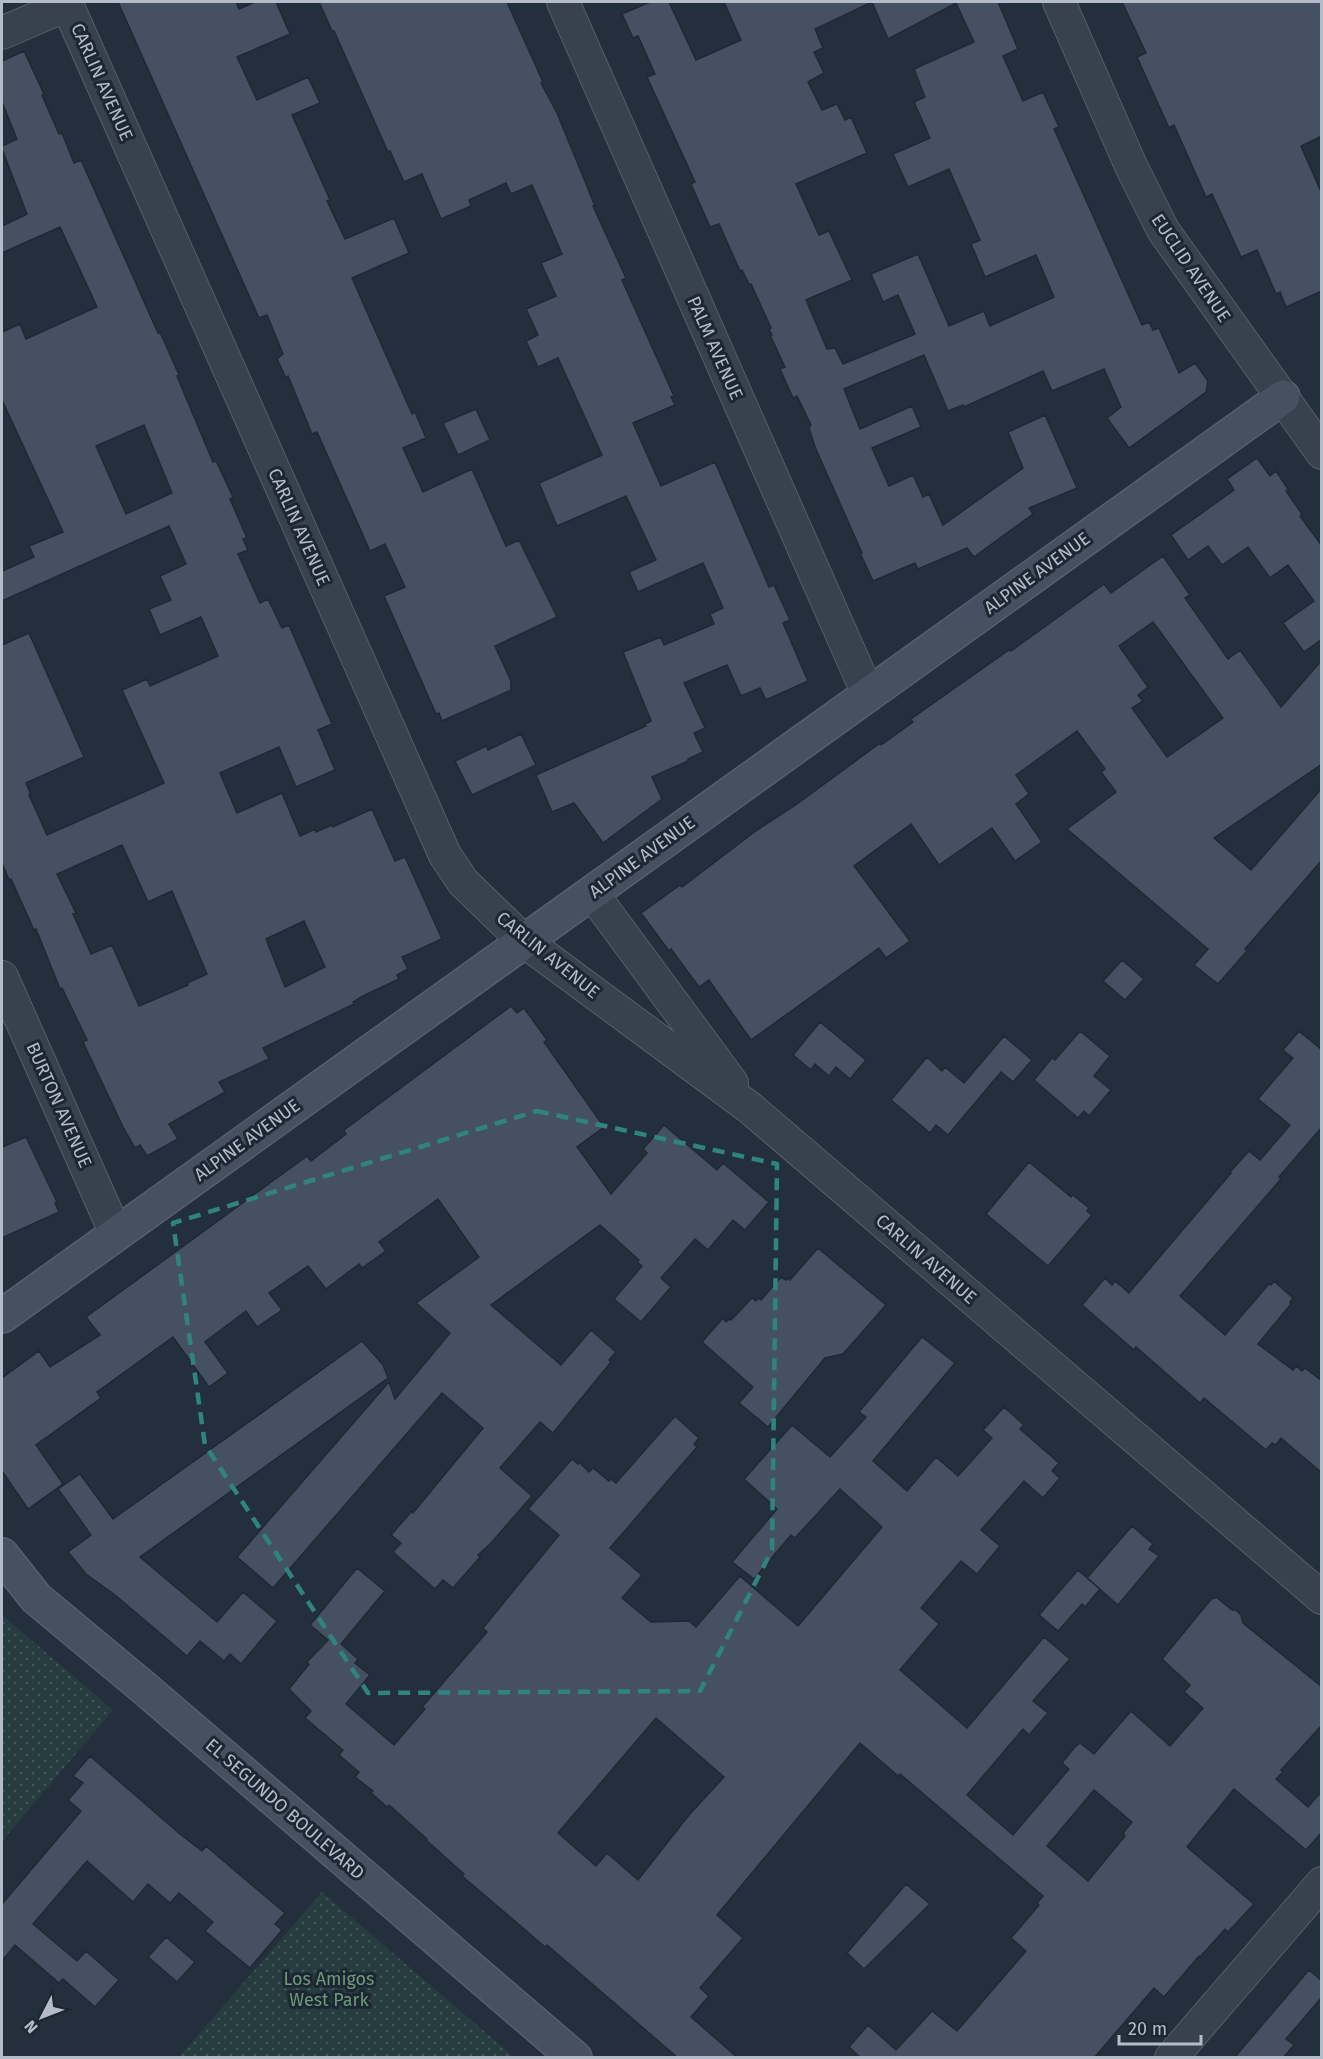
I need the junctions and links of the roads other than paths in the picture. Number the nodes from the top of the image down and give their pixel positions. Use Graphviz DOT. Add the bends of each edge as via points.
graph roads {
  1 [pos="563,2"];
  2 [pos="1059,2"];
  3 [pos="66,3"];
  4 [pos="2,33"];
  5 [pos="1282,398"];
  6 [pos="1322,453"];
  7 [pos="868,694"];
  8 [pos="592,893"];
  9 [pos="524,941"];
  10 [pos="2,977"];
  11 [pos="750,1108"];
  12 [pos="116,1234"];
  13 [pos="2,1316"];
  14 [pos="2,1555"];
  15 [pos="1322,1598"];
  16 [pos="1322,1882"];
  17 [pos="575,2058"];
  18 [pos="1171,2058"];
  1 -- 7 [label="street, PALM AVENUE"];
  2 -- 5 [label="street, EUCLID AVENUE" via="1163,230"];
  3 -- 4 [label="street"];
  3 -- 9 [label="street, CARLIN AVENUE" via="445,855 463,882"];
  5 -- 6 [label="street, EUCLID AVENUE"];
  5 -- 7 [label="street, ALPINE AVENUE"];
  7 -- 8 [label="street, ALPINE AVENUE"];
  8 -- 9 [label="street, ALPINE AVENUE"];
  8 -- 11 [label="street"];
  9 -- 11 [label="street, CARLIN AVENUE"];
  9 -- 12 [label="street, ALPINE AVENUE"];
  10 -- 12 [label="street, BURTON AVENUE"];
  11 -- 15 [label="street, CARLIN AVENUE"];
  12 -- 13 [label="street, ALPINE AVENUE"];
  14 -- 17 [label="street, EL SEGUNDO BOULEVARD" via="36,1598"];
  16 -- 18 [label="street"];
}
